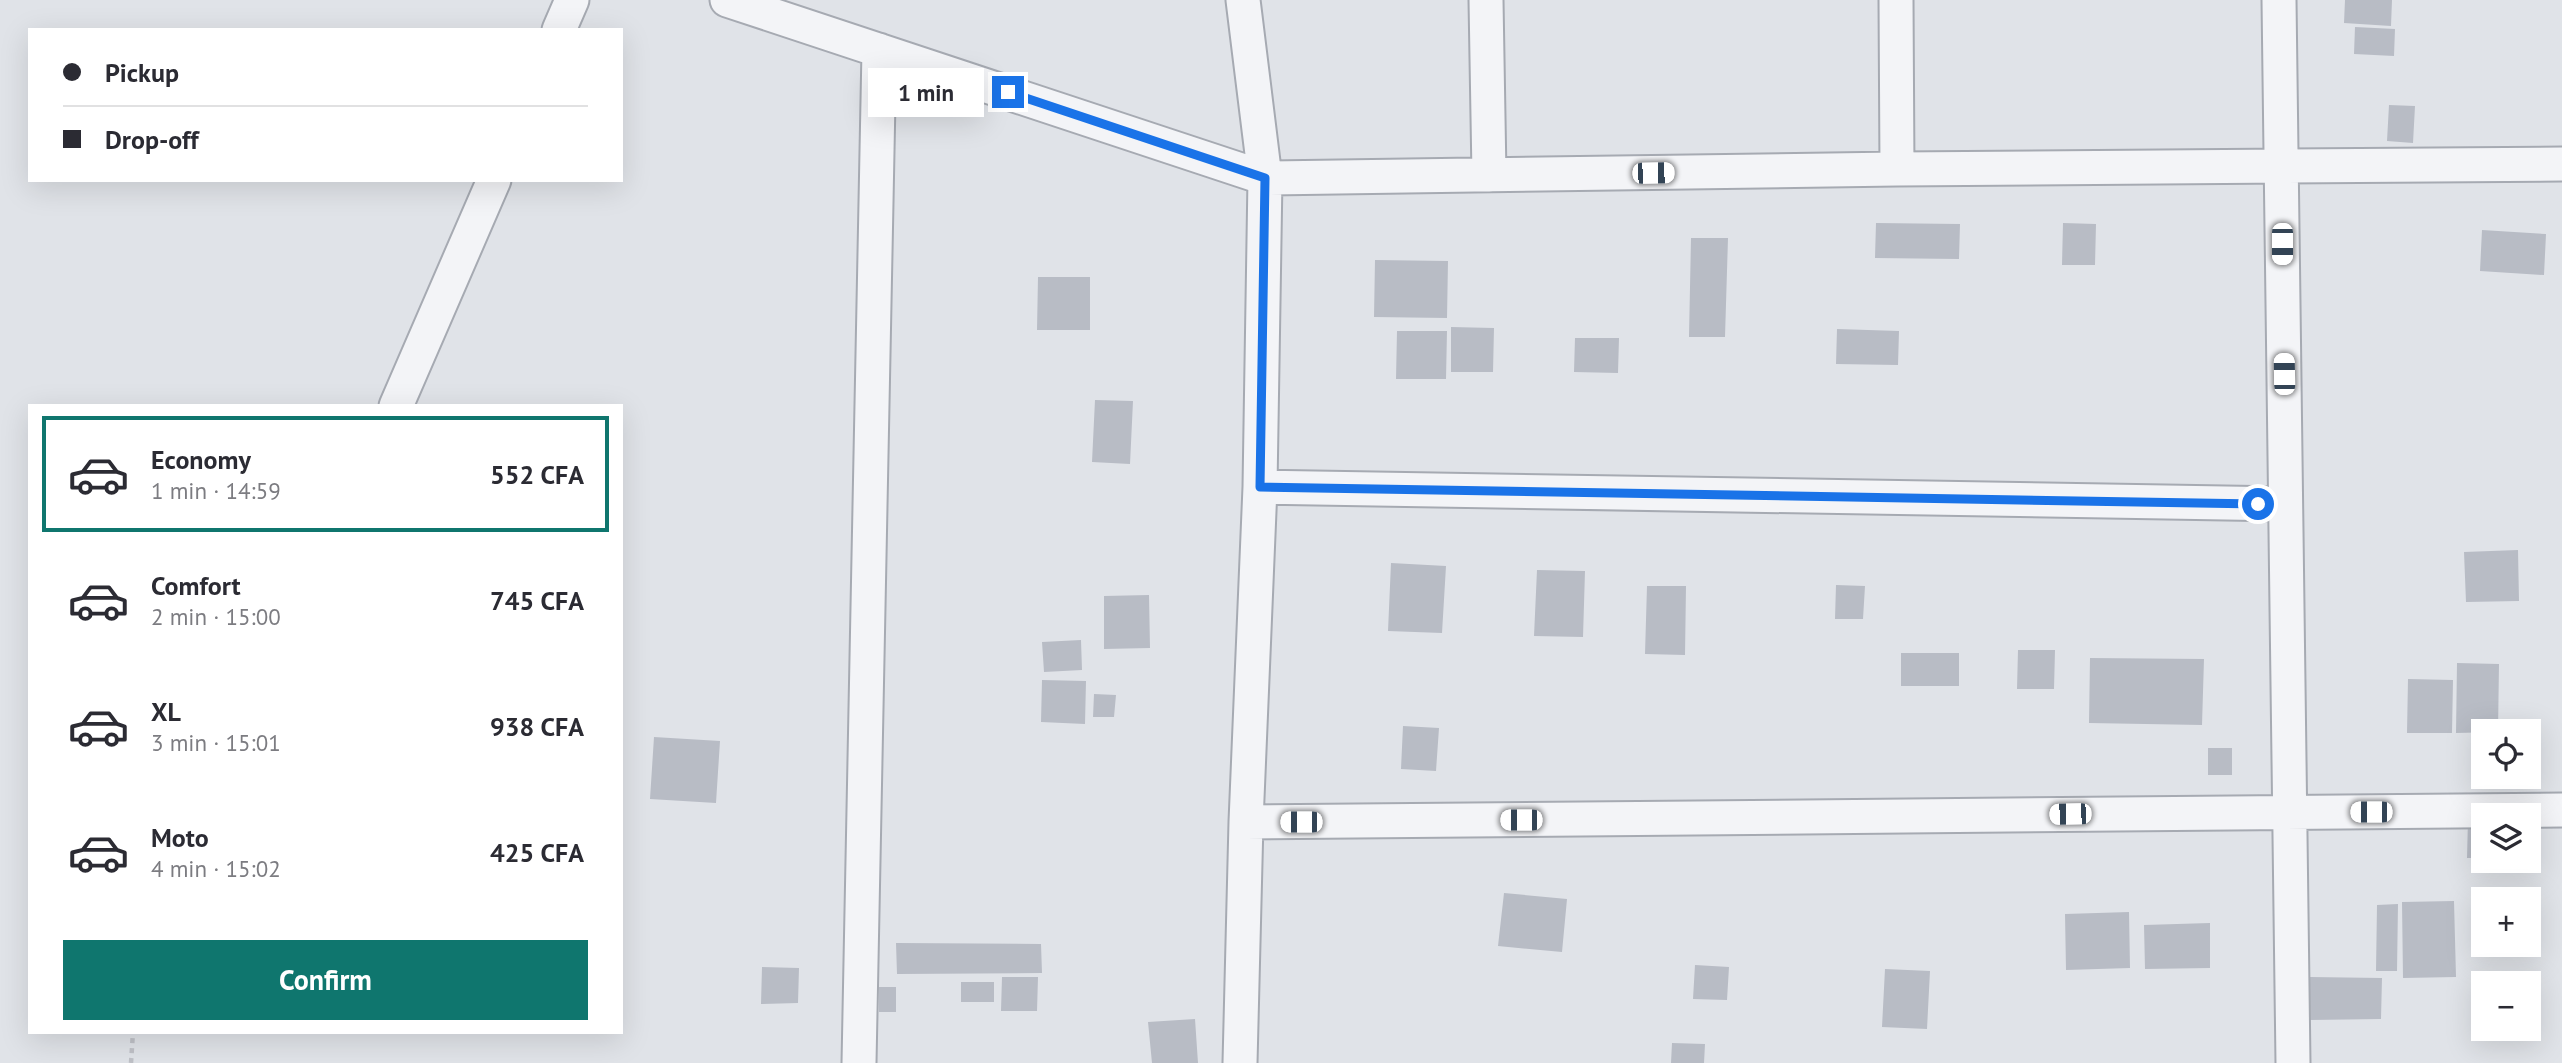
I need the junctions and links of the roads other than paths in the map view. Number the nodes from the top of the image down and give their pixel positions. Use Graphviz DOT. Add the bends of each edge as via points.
graph roads {
  1 [pos="572,0"];
  2 [pos="727,0"];
  3 [pos="1243,0"];
  4 [pos="1486,0"];
  5 [pos="1896,0"];
  6 [pos="2279,0"];
  7 [pos="560,28"];
  8 [pos="879,50"];
  9 [pos="2562,164"];
  10 [pos="2281,166"];
  11 [pos="1897,169"];
  12 [pos="1489,175"];
  13 [pos="1265,178"];
  14 [pos="493,182"];
  15 [pos="397,404"];
  16 [pos="1260,487"];
  17 [pos="2285,505"];
  18 [pos="2562,810"];
  19 [pos="2289,813"];
  20 [pos="1247,822"];
  21 [pos="859,1063"];
  22 [pos="1240,1063"];
  23 [pos="2293,1063"];
  1 -- 7 [label="street"];
  2 -- 8 [label="street"];
  3 -- 13 [label="street"];
  4 -- 12 [label="street"];
  5 -- 11 [label="street"];
  6 -- 10 [label="street"];
  8 -- 13 [label="street"];
  8 -- 21 [label="street"];
  9 -- 10 [label="street"];
  10 -- 11 [label="street"];
  10 -- 17 [label="street"];
  11 -- 12 [label="street"];
  12 -- 13 [label="street"];
  13 -- 16 [label="street"];
  14 -- 15 [label="street"];
  16 -- 17 [label="street"];
  16 -- 20 [label="street"];
  17 -- 19 [label="street"];
  18 -- 19 [label="street"];
  19 -- 20 [label="street"];
  19 -- 23 [label="street"];
  20 -- 22 [label="street"];
}
